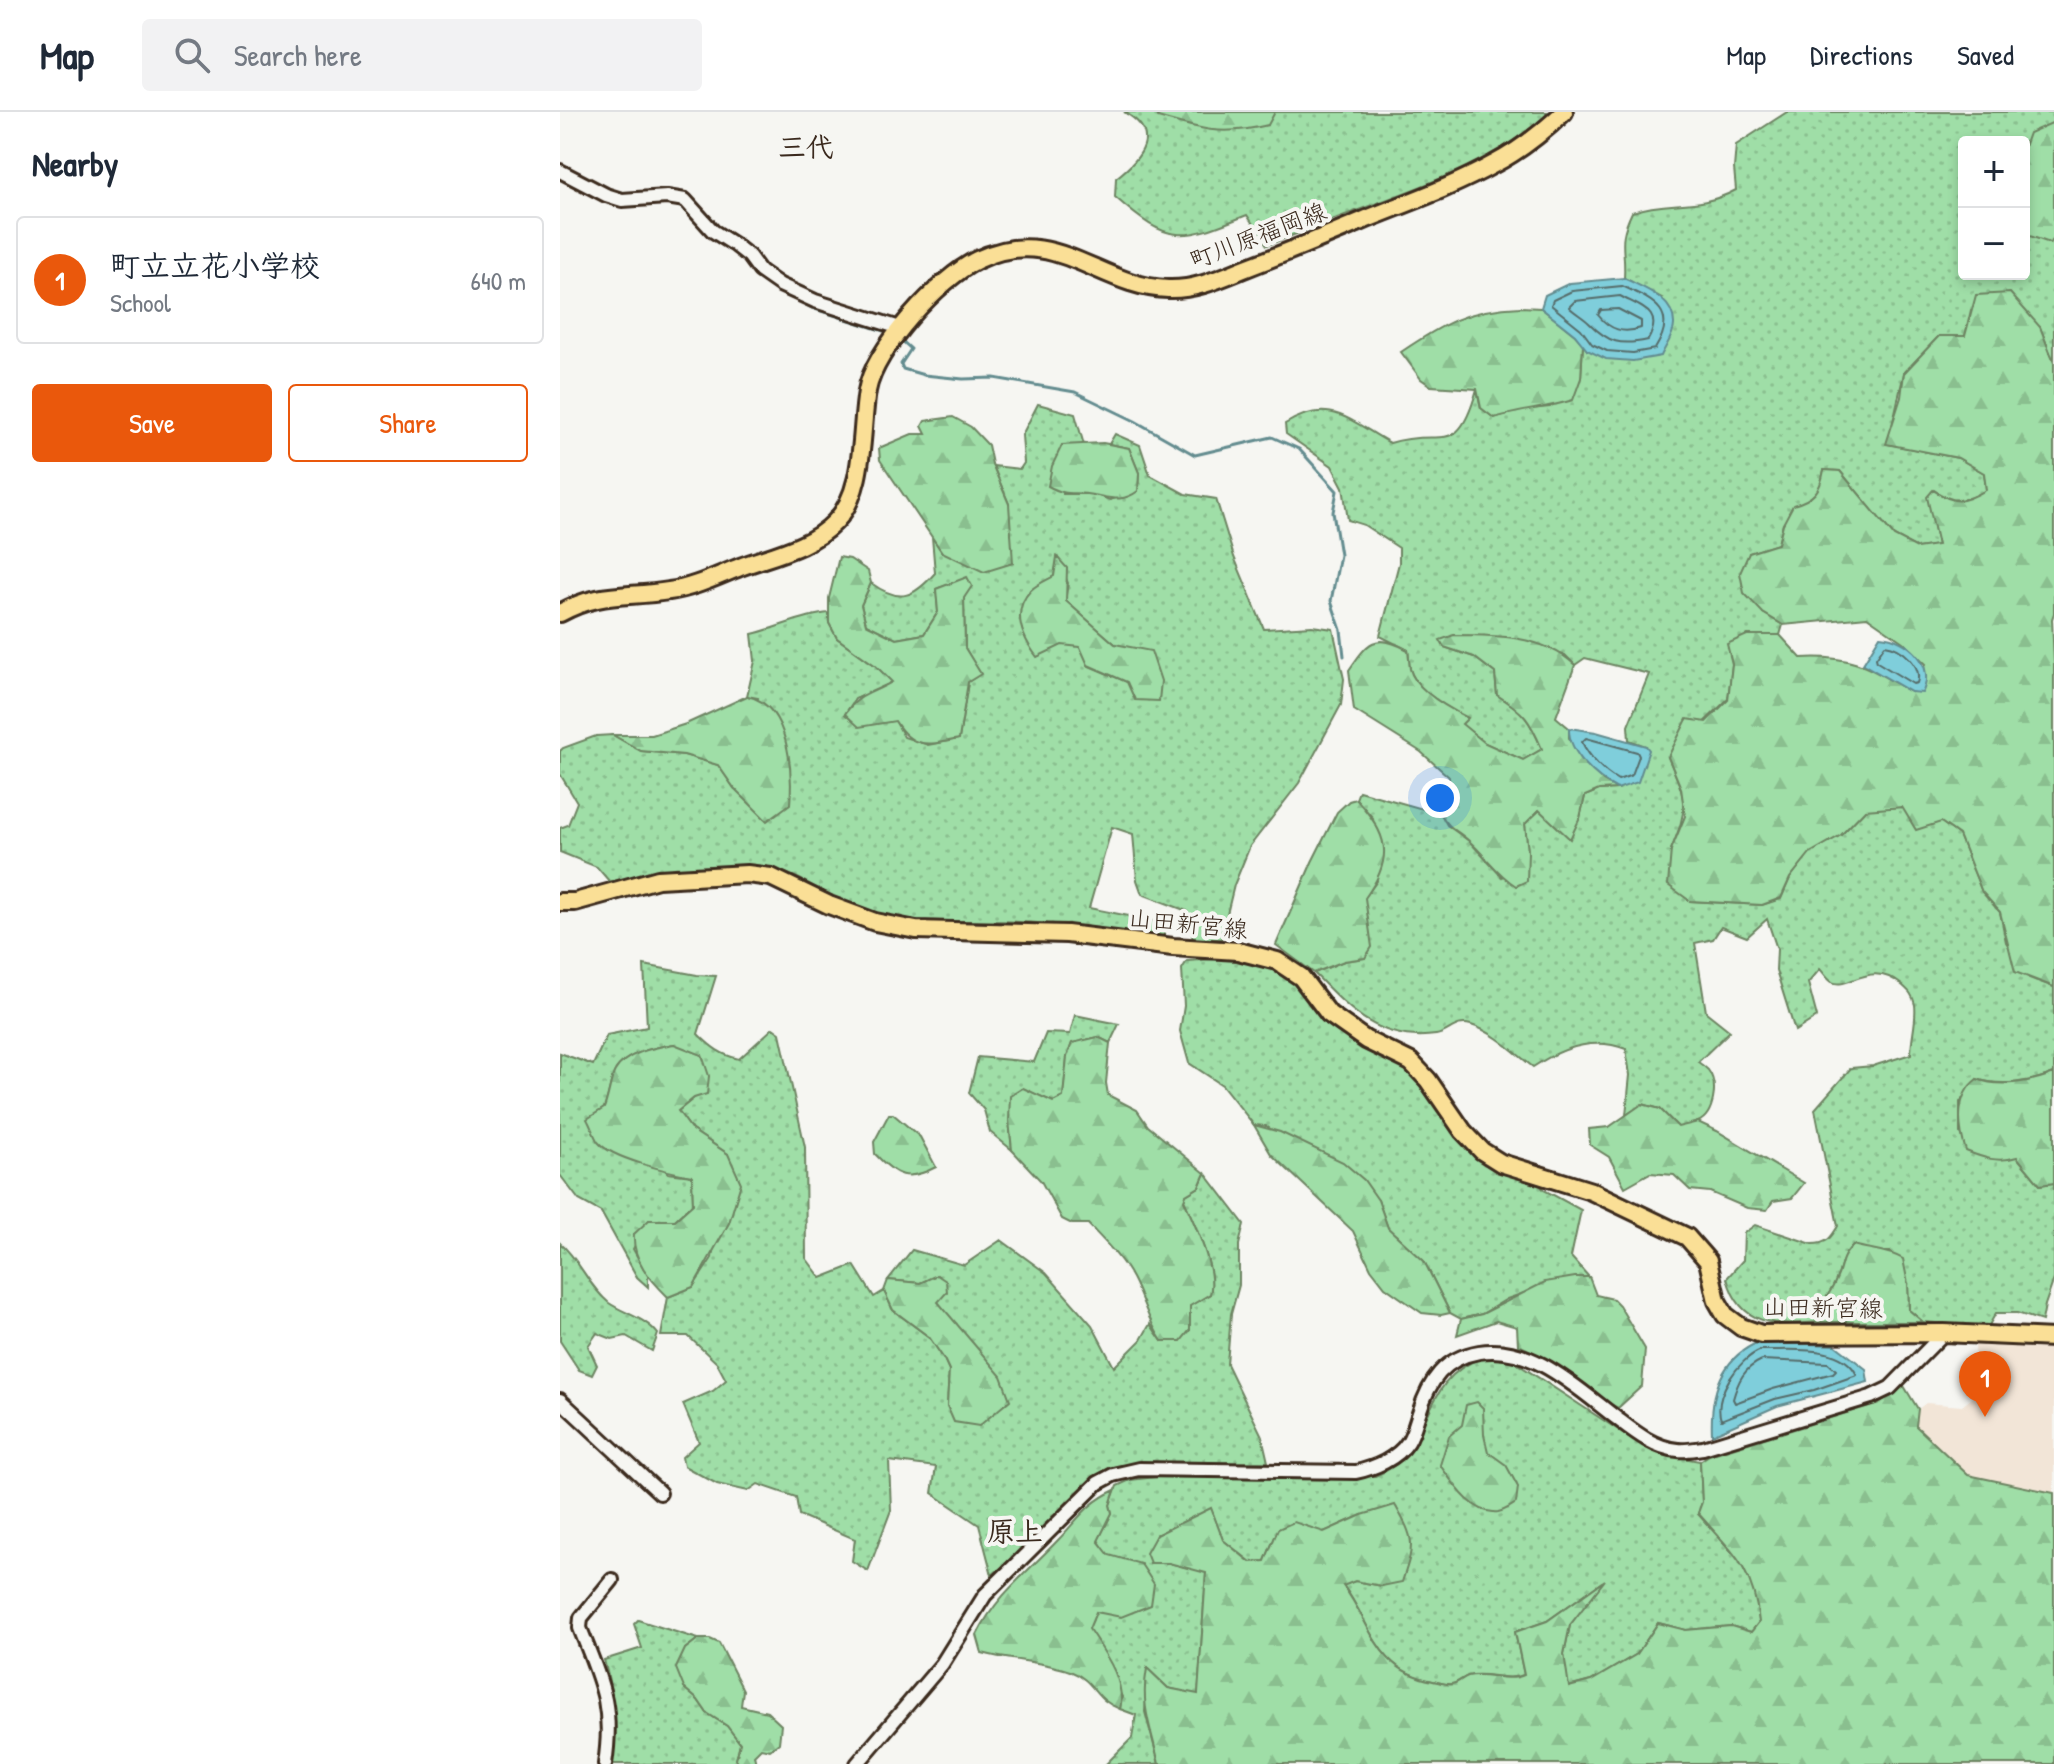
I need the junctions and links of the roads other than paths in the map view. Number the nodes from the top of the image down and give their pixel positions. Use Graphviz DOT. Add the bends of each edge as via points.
graph roads {
  1 [pos="1564,112"];
  2 [pos="560,171"];
  3 [pos="900,328"];
  4 [pos="560,613"];
  5 [pos="560,902"];
  6 [pos="1944,1333"];
  7 [pos="2054,1338"];
  8 [pos="560,1400"];
  9 [pos="660,1493"];
  10 [pos="612,1580"];
  11 [pos="605,1764"];
  12 [pos="857,1764"];
  1 -- 3 [label="main road, 町川原福岡線" via="1531,142 1492,165 1207,283 1168,290 1051,251 1002,250 958,271"];
  2 -- 3 [label="street" via="622,200 685,200 713,231 780,285"];
  3 -- 4 [label="main road, 町川原福岡線" via="876,363 868,388 848,503 821,535 690,586 588,599"];
  5 -- 6 [label="main road, 山田新宮線" via="658,879 747,874 771,877 875,922 916,930 1067,934 1265,957 1301,977 1329,1014 1411,1062 1482,1151 1501,1163 1591,1191 1687,1237 1708,1261 1725,1315 1741,1327 1761,1334"];
  6 -- 7 [label="main road, 山田新宮線"];
  6 -- 12 [label="street" via="1890,1388 1703,1448 1679,1450 1651,1443 1522,1354 1498,1350 1448,1363 1425,1393 1408,1443 1374,1468 1139,1469 1113,1475 1098,1483 985,1595 942,1664"];
  8 -- 9 [label="street"];
  10 -- 11 [label="street" via="581,1618 580,1628 605,1693"];
}
